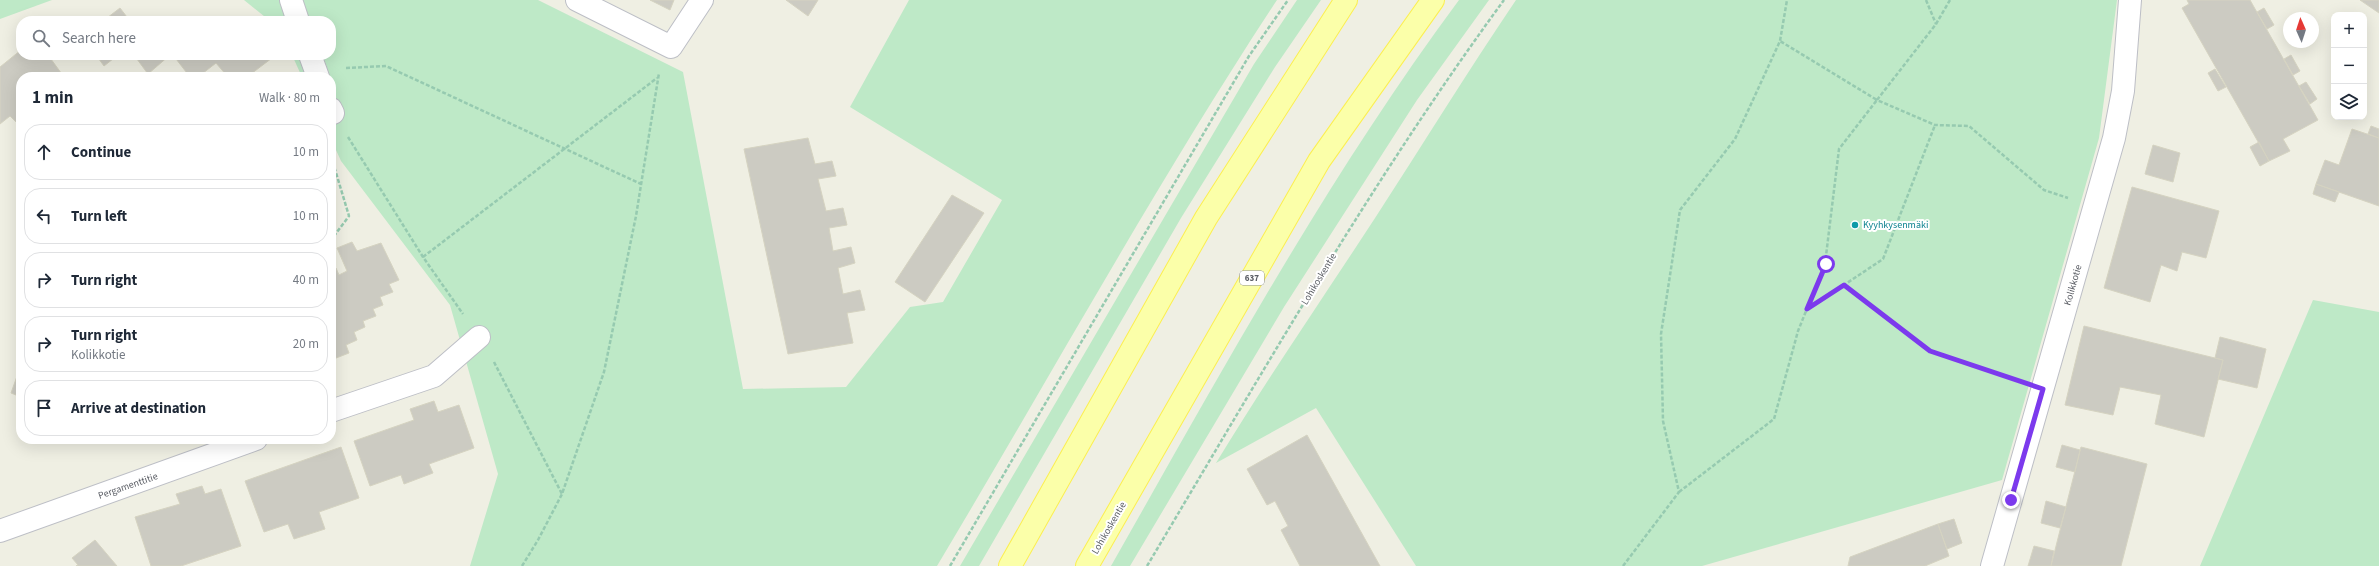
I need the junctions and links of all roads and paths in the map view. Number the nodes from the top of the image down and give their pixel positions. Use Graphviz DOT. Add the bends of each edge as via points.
graph roads {
  1 [pos="291,0"];
  2 [pos="577,0"];
  3 [pos="702,0"];
  4 [pos="1288,0"];
  5 [pos="1346,0"];
  6 [pos="1433,0"];
  7 [pos="1504,0"];
  8 [pos="1787,0"];
  9 [pos="1926,0"];
  10 [pos="1950,0"];
  11 [pos="2130,0"];
  12 [pos="296,16"];
  13 [pos="1936,24"];
  14 [pos="1780,42"];
  15 [pos="671,47"];
  16 [pos="315,67"];
  17 [pos="657,78"];
  18 [pos="1877,100"];
  19 [pos="336,117"];
  20 [pos="1935,126"];
  21 [pos="566,150"];
  22 [pos="336,173"];
  23 [pos="641,184"];
  24 [pos="2095,208"];
  25 [pos="336,233"];
  26 [pos="423,257"];
  27 [pos="1844,285"];
  28 [pos="1807,309"];
  29 [pos="479,337"];
  30 [pos="2043,389"];
  31 [pos="336,409"];
  32 [pos="242,444"];
  33 [pos="1679,492"];
  34 [pos="562,494"];
  35 [pos="0,531"];
  36 [pos="522,566"];
  37 [pos="950,566"];
  38 [pos="1010,566"];
  39 [pos="1087,566"];
  40 [pos="1147,566"];
  41 [pos="1623,566"];
  42 [pos="1992,566"];
  1 -- 12 [label="street"];
  2 -- 15 [label="street"];
  3 -- 15 [label="street"];
  4 -- 37 [label="path" via="1249,56"];
  5 -- 38 [label="main road" via="1206,218"];
  6 -- 39 [label="main road, Lohikoskentie / 637" via="1319,161"];
  7 -- 40 [label="path, Lohikoskentie" via="1462,56 1327,264"];
  8 -- 14 [label="path"];
  9 -- 13 [label="path"];
  10 -- 13 [label="path"];
  11 -- 24 [label="street, Kolikkotie" via="2123,91 2114,138"];
  13 -- 18 [label="path"];
  14 -- 18 [label="path"];
  14 -- 33 [label="path" via="1735,139 1680,210 1661,334 1663,421"];
  15 -- 17 [label="path"];
  16 -- 21 [label="path" via="386,66"];
  17 -- 21 [label="path"];
  17 -- 23 [label="path"];
  18 -- 20 [label="path"];
  18 -- 28 [label="path" via="1839,149 1826,264"];
  19 -- 26 [label="path"];
  20 -- 24 [label="path" via="1969,126 2044,190"];
  20 -- 27 [label="path" via="1883,259"];
  21 -- 23 [label="path"];
  21 -- 26 [label="path"];
  22 -- 25 [label="path" via="349,216"];
  23 -- 34 [label="path" via="604,372"];
  24 -- 30 [label="street, Kolikkotie"];
  26 -- 29 [label="path"];
  27 -- 28 [label="path"];
  27 -- 30 [label="path" via="1930,351"];
  28 -- 33 [label="path" via="1798,331 1774,419"];
  29 -- 31 [label="street" via="434,376"];
  29 -- 34 [label="path" via="510,391"];
  30 -- 42 [label="street, Kolikkotie"];
  32 -- 35 [label="street, Pergamenttitie"];
  33 -- 41 [label="path"];
  34 -- 36 [label="path"];
}
